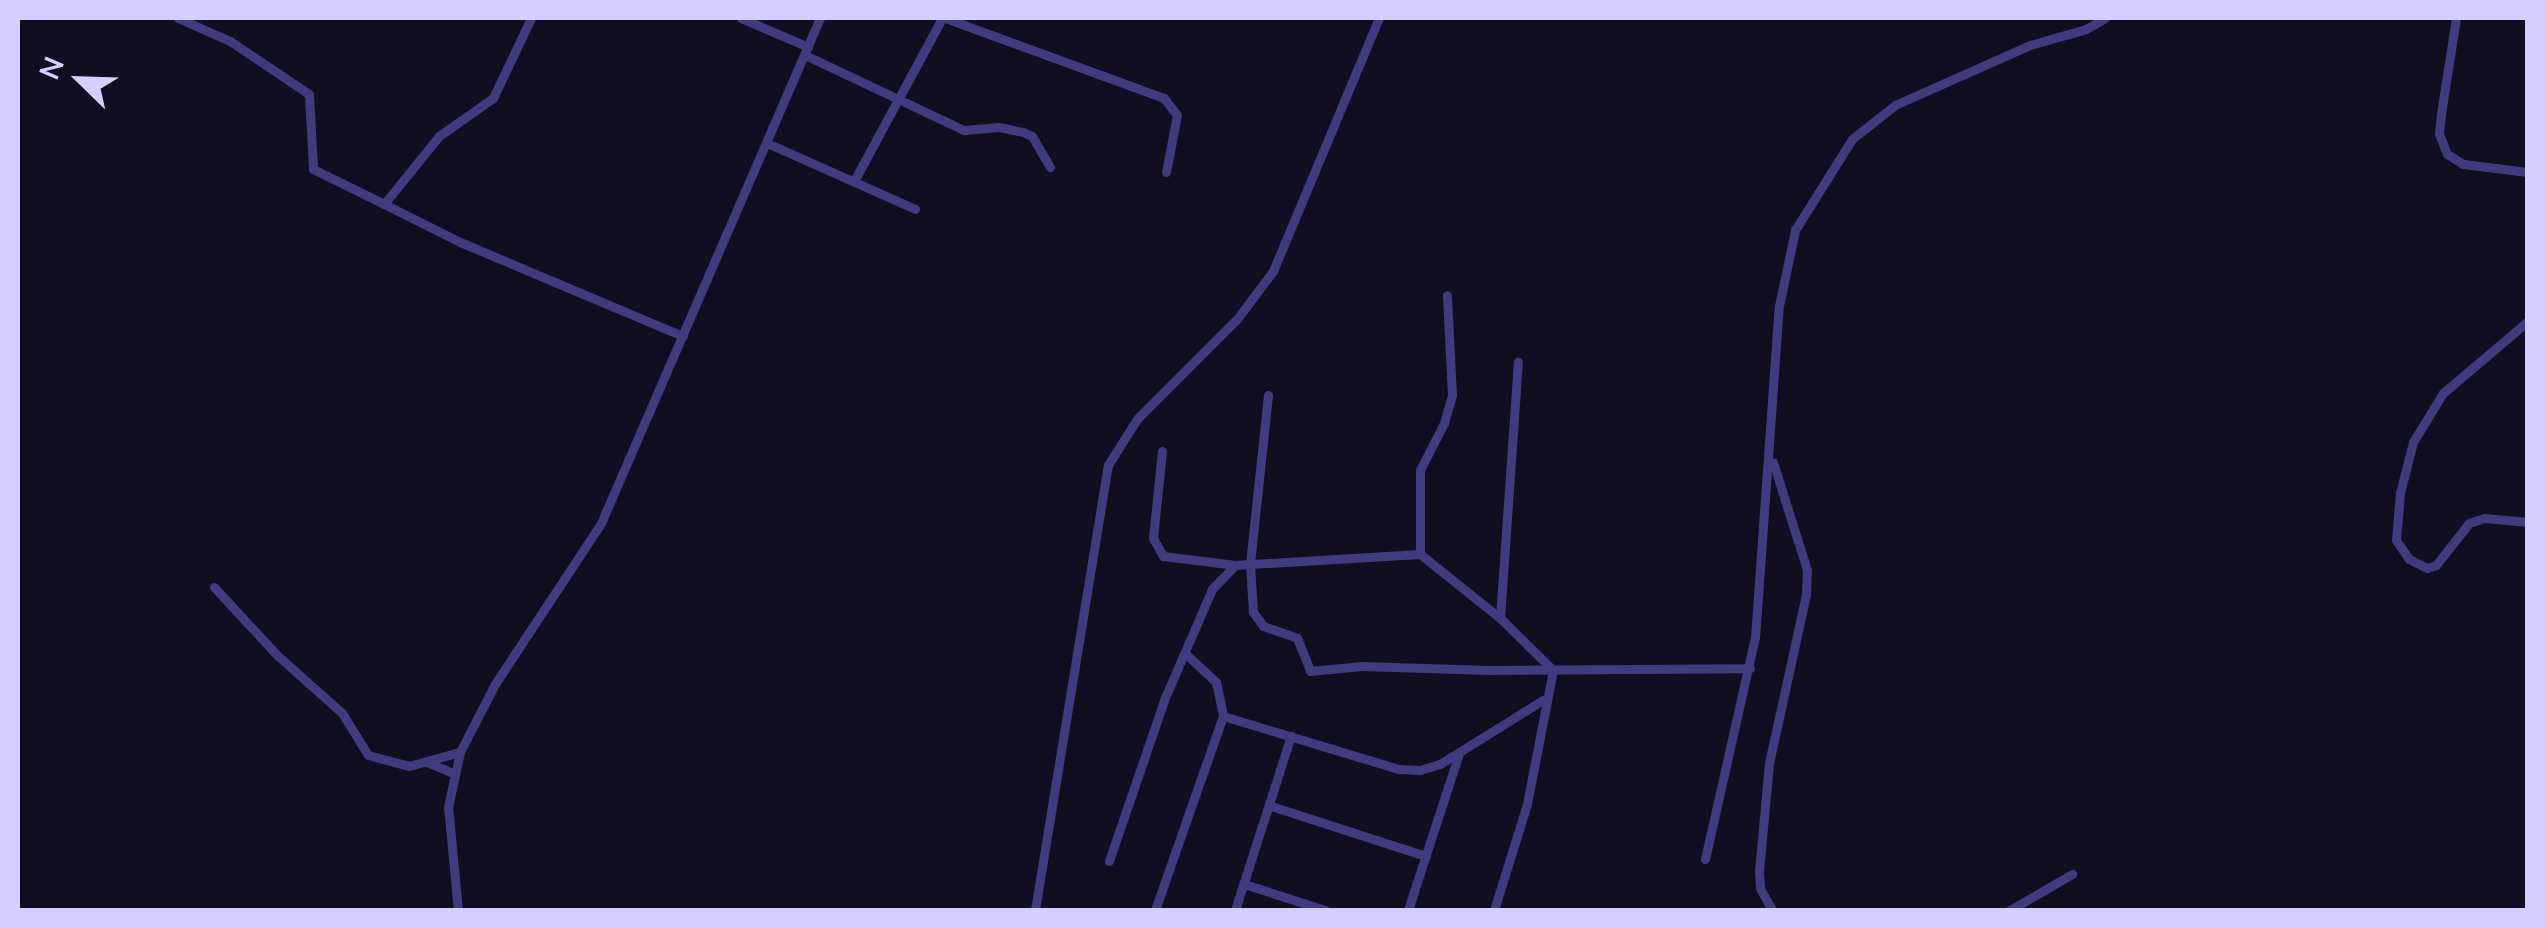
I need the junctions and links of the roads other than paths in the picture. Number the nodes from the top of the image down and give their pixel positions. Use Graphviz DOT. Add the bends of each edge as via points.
graph roads {
  1 [pos="178,18"];
  2 [pos="532,18"];
  3 [pos="741,18"];
  4 [pos="820,18"];
  5 [pos="944,18"];
  6 [pos="1379,18"];
  7 [pos="2105,18"];
  8 [pos="2456,18"];
  9 [pos="807,51"];
  10 [pos="901,100"];
  11 [pos="767,142"];
  12 [pos="1050,167"];
  13 [pos="1166,172"];
  14 [pos="2528,172"];
  15 [pos="854,181"];
  16 [pos="384,204"];
  17 [pos="914,209"];
  18 [pos="1446,294"];
  19 [pos="2528,321"];
  20 [pos="684,336"];
  21 [pos="1518,362"];
  22 [pos="1268,394"];
  23 [pos="1162,452"];
  24 [pos="1772,458"];
  25 [pos="2528,522"];
  26 [pos="1420,554"];
  27 [pos="1250,564"];
  28 [pos="1235,565"];
  29 [pos="214,586"];
  30 [pos="1500,618"];
  31 [pos="1187,654"];
  32 [pos="1750,668"];
  33 [pos="1553,670"];
  34 [pos="1543,700"];
  35 [pos="1222,716"];
  36 [pos="1291,736"];
  37 [pos="460,752"];
  38 [pos="1459,754"];
  39 [pos="427,762"];
  40 [pos="453,773"];
  41 [pos="1271,806"];
  42 [pos="1426,856"];
  43 [pos="1705,859"];
  44 [pos="1109,861"];
  45 [pos="2072,874"];
  46 [pos="1244,884"];
  47 [pos="458,910"];
  48 [pos="1035,910"];
  49 [pos="1154,910"];
  50 [pos="1235,910"];
  51 [pos="1325,910"];
  52 [pos="1408,910"];
  53 [pos="1494,910"];
  54 [pos="1772,910"];
  55 [pos="2010,910"];
  1 -- 16 [label="street" via="230,41 309,94 317,174"];
  2 -- 16 [label="street" via="493,98 438,136"];
  3 -- 9 [label="street"];
  4 -- 9 [label="street"];
  5 -- 10 [label="street"];
  5 -- 13 [label="street" via="1164,98 1177,115"];
  6 -- 48 [label="street" via="1273,270 1238,319 1137,419 1108,466"];
  7 -- 24 [label="street" via="1896,104 1852,139 1808,205 1786,260"];
  8 -- 14 [label="street" via="2441,114 2447,154 2463,164"];
  9 -- 10 [label="street"];
  9 -- 11 [label="street"];
  10 -- 12 [label="street" via="964,130 1024,132"];
  10 -- 15 [label="street"];
  11 -- 15 [label="street"];
  11 -- 20 [label="street"];
  15 -- 17 [label="street"];
  16 -- 20 [label="street"];
  18 -- 26 [label="street" via="1452,395 1420,470"];
  19 -- 25 [label="street" via="2442,393 2413,442 2396,540 2409,559 2433,567 2469,523"];
  20 -- 37 [label="street" via="601,523 495,684"];
  21 -- 30 [label="street"];
  22 -- 27 [label="street"];
  23 -- 28 [label="street" via="1156,548 1163,556"];
  24 -- 32 [label="street"];
  24 -- 54 [label="street" via="1808,570 1769,762 1759,871"];
  26 -- 27 [label="street"];
  26 -- 30 [label="street"];
  27 -- 28 [label="street"];
  27 -- 33 [label="street" via="1257,621 1297,638 1306,668 1314,673 1362,666"];
  28 -- 31 [label="street" via="1212,590"];
  29 -- 39 [label="street" via="342,713 368,755 394,764"];
  30 -- 33 [label="street"];
  31 -- 35 [label="street" via="1216,682"];
  31 -- 44 [label="street" via="1164,700"];
  32 -- 33 [label="street"];
  32 -- 43 [label="street"];
  33 -- 34 [label="street"];
  34 -- 38 [label="street"];
  34 -- 53 [label="street" via="1532,785"];
  35 -- 36 [label="street"];
  35 -- 49 [label="street"];
  36 -- 38 [label="street" via="1400,768 1420,770"];
  36 -- 41 [label="street"];
  37 -- 39 [label="street"];
  37 -- 40 [label="street"];
  38 -- 42 [label="street"];
  39 -- 40 [label="street"];
  40 -- 47 [label="street" via="448,829"];
  41 -- 42 [label="street"];
  41 -- 46 [label="street"];
  42 -- 52 [label="street"];
  45 -- 55 [label="street"];
  46 -- 50 [label="street"];
  46 -- 51 [label="street"];
}
